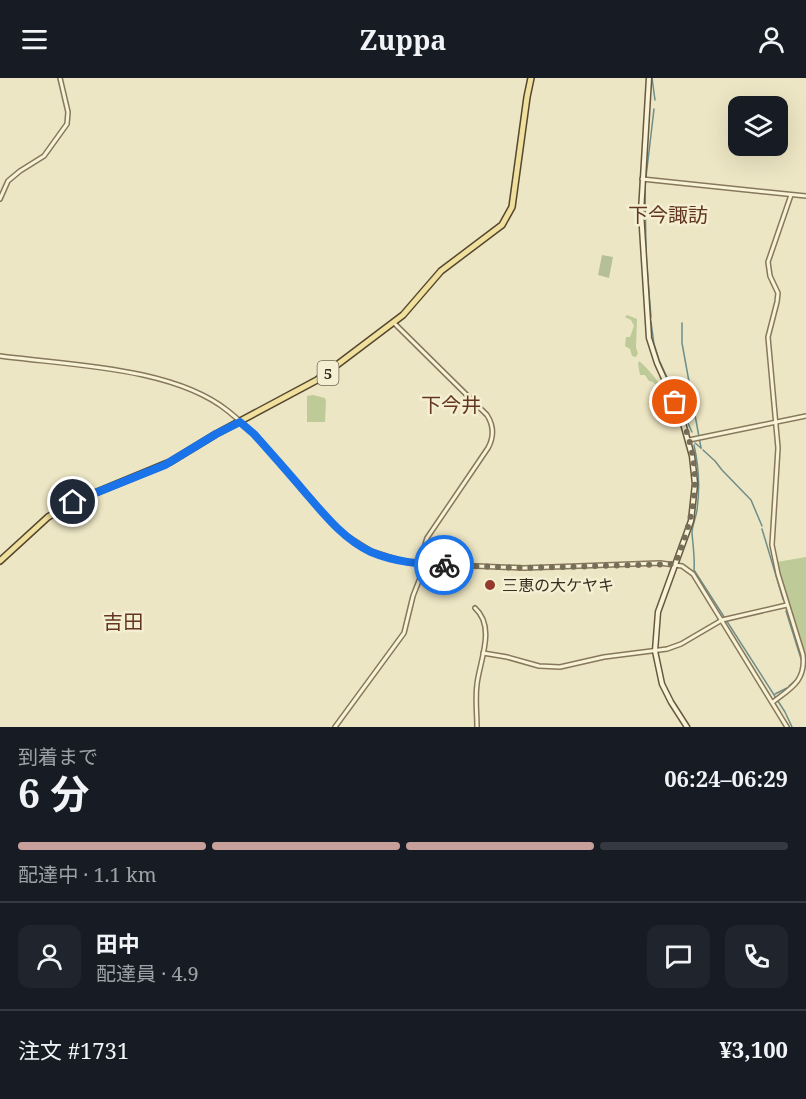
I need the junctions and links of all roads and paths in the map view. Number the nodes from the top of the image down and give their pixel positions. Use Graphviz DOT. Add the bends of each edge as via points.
graph roads {
  1 [pos="60,78"];
  2 [pos="531,78"];
  3 [pos="649,78"];
  4 [pos="642,179"];
  5 [pos="790,195"];
  6 [pos="806,196"];
  7 [pos="0,199"];
  8 [pos="394,323"];
  9 [pos="0,356"];
  10 [pos="806,416"];
  11 [pos="240,422"];
  12 [pos="776,423"];
  13 [pos="689,440"];
  14 [pos="0,561"];
  15 [pos="424,564"];
  16 [pos="675,564"];
  17 [pos="787,605"];
  18 [pos="475,608"];
  19 [pos="722,620"];
  20 [pos="655,651"];
  21 [pos="483,653"];
  22 [pos="773,702"];
  23 [pos="335,727"];
  24 [pos="477,727"];
  25 [pos="687,727"];
  26 [pos="787,727"];
  1 -- 7 [label="street" via="67,124 44,156 8,182"];
  2 -- 8 [label="main road, 5" via="515,191 507,219 441,271"];
  3 -- 4 [label="main road"];
  4 -- 5 [label="street"];
  4 -- 13 [label="main road" via="641,228 649,338"];
  5 -- 6 [label="street"];
  5 -- 12 [label="street" via="768,262 778,293 768,337"];
  8 -- 11 [label="main road, 5" via="317,380"];
  8 -- 15 [label="street" via="483,411 492,428 488,448 427,538"];
  9 -- 11 [label="street" via="172,382 212,400"];
  10 -- 12 [label="street"];
  11 -- 14 [label="main road, 5" via="165,465 67,504"];
  11 -- 15 [label="street" via="352,541 382,556"];
  12 -- 13 [label="street"];
  12 -- 17 [label="street" via="778,462 772,546"];
  13 -- 16 [label="main road" via="695,473 694,507"];
  15 -- 16 [label="street" via="524,568"];
  15 -- 23 [label="street" via="404,633"];
  16 -- 19 [label="street" via="693,574"];
  16 -- 20 [label="main road" via="658,612"];
  17 -- 19 [label="street"];
  17 -- 22 [label="street" via="805,668 798,683"];
  18 -- 21 [label="street" via="485,625"];
  19 -- 20 [label="street" via="681,644"];
  19 -- 22 [label="street"];
  20 -- 21 [label="street" via="554,667"];
  20 -- 25 [label="main road" via="662,684"];
  21 -- 24 [label="street" via="476,693"];
  22 -- 26 [label="street"];
}
